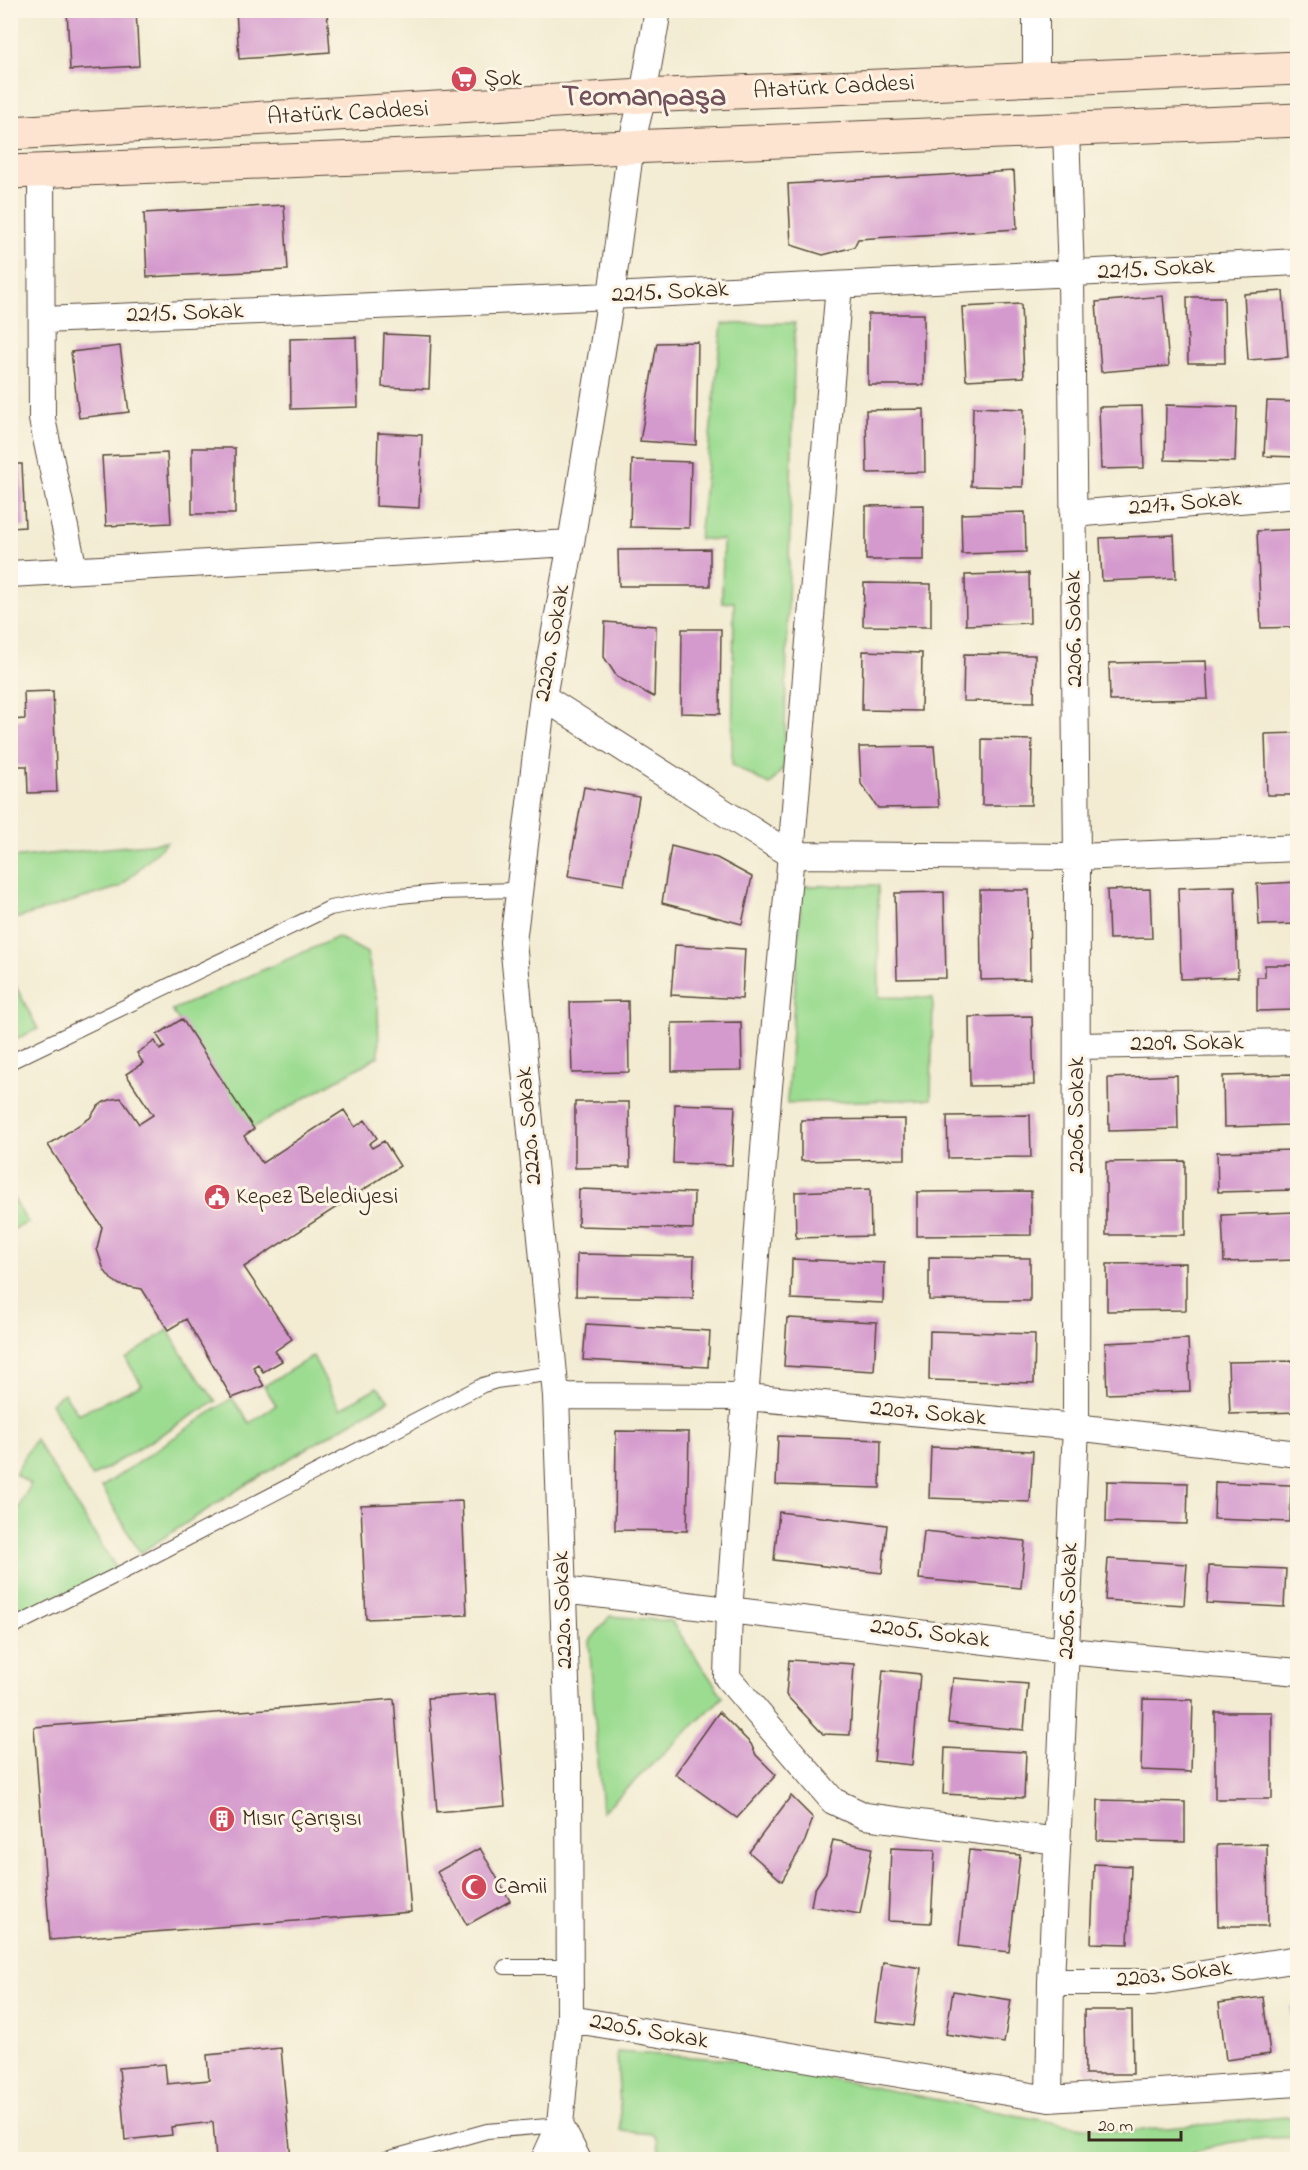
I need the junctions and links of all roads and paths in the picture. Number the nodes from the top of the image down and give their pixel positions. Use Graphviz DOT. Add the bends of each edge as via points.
graph roads {
  1 [pos="658,10"];
  2 [pos="1036,10"];
  3 [pos="1298,68"];
  4 [pos="1036,79"];
  5 [pos="643,96"];
  6 [pos="1298,120"];
  7 [pos="1066,130"];
  8 [pos="10,133"];
  9 [pos="632,146"];
  10 [pos="26,171"];
  11 [pos="1298,262"];
  12 [pos="1071,275"];
  13 [pos="839,285"];
  14 [pos="611,296"];
  15 [pos="43,320"];
  16 [pos="1298,495"];
  17 [pos="1073,514"];
  18 [pos="571,543"];
  19 [pos="74,570"];
  20 [pos="10,574"];
  21 [pos="543,697"];
  22 [pos="1298,848"];
  23 [pos="791,855"];
  24 [pos="1077,857"];
  25 [pos="519,890"];
  26 [pos="1298,1042"];
  27 [pos="1077,1046"];
  28 [pos="10,1062"];
  29 [pos="555,1385"];
  30 [pos="746,1397"];
  31 [pos="1076,1427"];
  32 [pos="1298,1454"];
  33 [pos="563,1590"];
  34 [pos="729,1611"];
  35 [pos="10,1628"];
  36 [pos="1067,1651"];
  37 [pos="1298,1672"];
  38 [pos="1058,1841"];
  39 [pos="1298,1959"];
  40 [pos="505,1967"];
  41 [pos="570,1967"];
  42 [pos="1051,1982"];
  43 [pos="570,2019"];
  44 [pos="1298,2083"];
  45 [pos="1049,2099"];
  46 [pos="560,2125"];
  47 [pos="382,2160"];
  48 [pos="544,2160"];
  49 [pos="578,2160"];
  1 -- 5 [label="street, 2220. Sokak"];
  2 -- 4 [label="street"];
  3 -- 4 [label="main road, Atatürk Caddesi"];
  4 -- 5 [label="main road, Atatürk Caddesi"];
  5 -- 8 [label="main road, Atatürk Caddesi"];
  5 -- 9 [label="street, 2220. Sokak"];
  6 -- 7 [label="main road, Atatürk Caddesi"];
  7 -- 9 [label="main road, Atatürk Caddesi"];
  7 -- 12 [label="street, 2206. Sokak"];
  9 -- 10 [label="main road, Atatürk Caddesi"];
  9 -- 14 [label="street, 2220. Sokak"];
  10 -- 15 [label="street"];
  11 -- 12 [label="street, 2215. Sokak"];
  12 -- 13 [label="street, 2215. Sokak"];
  12 -- 17 [label="street, 2206. Sokak"];
  13 -- 14 [label="street, 2215. Sokak"];
  13 -- 23 [label="street"];
  14 -- 15 [label="street, 2215. Sokak"];
  14 -- 18 [label="street, 2220. Sokak"];
  15 -- 19 [label="street" via="42,419"];
  16 -- 17 [label="street, 2217. Sokak"];
  17 -- 24 [label="street, 2206. Sokak"];
  18 -- 19 [label="street"];
  18 -- 21 [label="street, 2220. Sokak"];
  19 -- 20 [label="street"];
  21 -- 23 [label="street"];
  21 -- 25 [label="street, 2220. Sokak"];
  22 -- 24 [label="street"];
  23 -- 24 [label="street"];
  23 -- 30 [label="street"];
  24 -- 27 [label="street, 2206. Sokak"];
  25 -- 28 [label="lane" via="440,892 330,908"];
  25 -- 29 [label="street, 2220. Sokak" via="513,942"];
  26 -- 27 [label="street, 2209. Sokak"];
  27 -- 31 [label="street, 2206. Sokak"];
  29 -- 30 [label="street, 2207. Sokak"];
  29 -- 33 [label="street, 2220. Sokak"];
  29 -- 35 [label="lane" via="496,1381 483,1385"];
  30 -- 31 [label="street, 2207. Sokak"];
  30 -- 34 [label="street"];
  31 -- 32 [label="street, 2207. Sokak"];
  31 -- 36 [label="street, 2206. Sokak"];
  33 -- 34 [label="street, 2205. Sokak"];
  33 -- 41 [label="street, 2220. Sokak"];
  34 -- 36 [label="street, 2205. Sokak"];
  34 -- 38 [label="street" via="727,1677 833,1801 865,1816"];
  36 -- 37 [label="street, 2205. Sokak"];
  36 -- 38 [label="street, 2206. Sokak"];
  38 -- 42 [label="street, 2206. Sokak"];
  39 -- 42 [label="street, 2203. Sokak" via="1153,1982"];
  40 -- 41 [label="lane"];
  41 -- 43 [label="street, 2220. Sokak"];
  42 -- 45 [label="street, 2206. Sokak"];
  43 -- 45 [label="street, 2205. Sokak"];
  43 -- 46 [label="street, 2220. Sokak"];
  44 -- 45 [label="street, 2205. Sokak"];
  46 -- 47 [label="lane" via="487,2131"];
  46 -- 48 [label="street"];
  46 -- 49 [label="street"];
}
